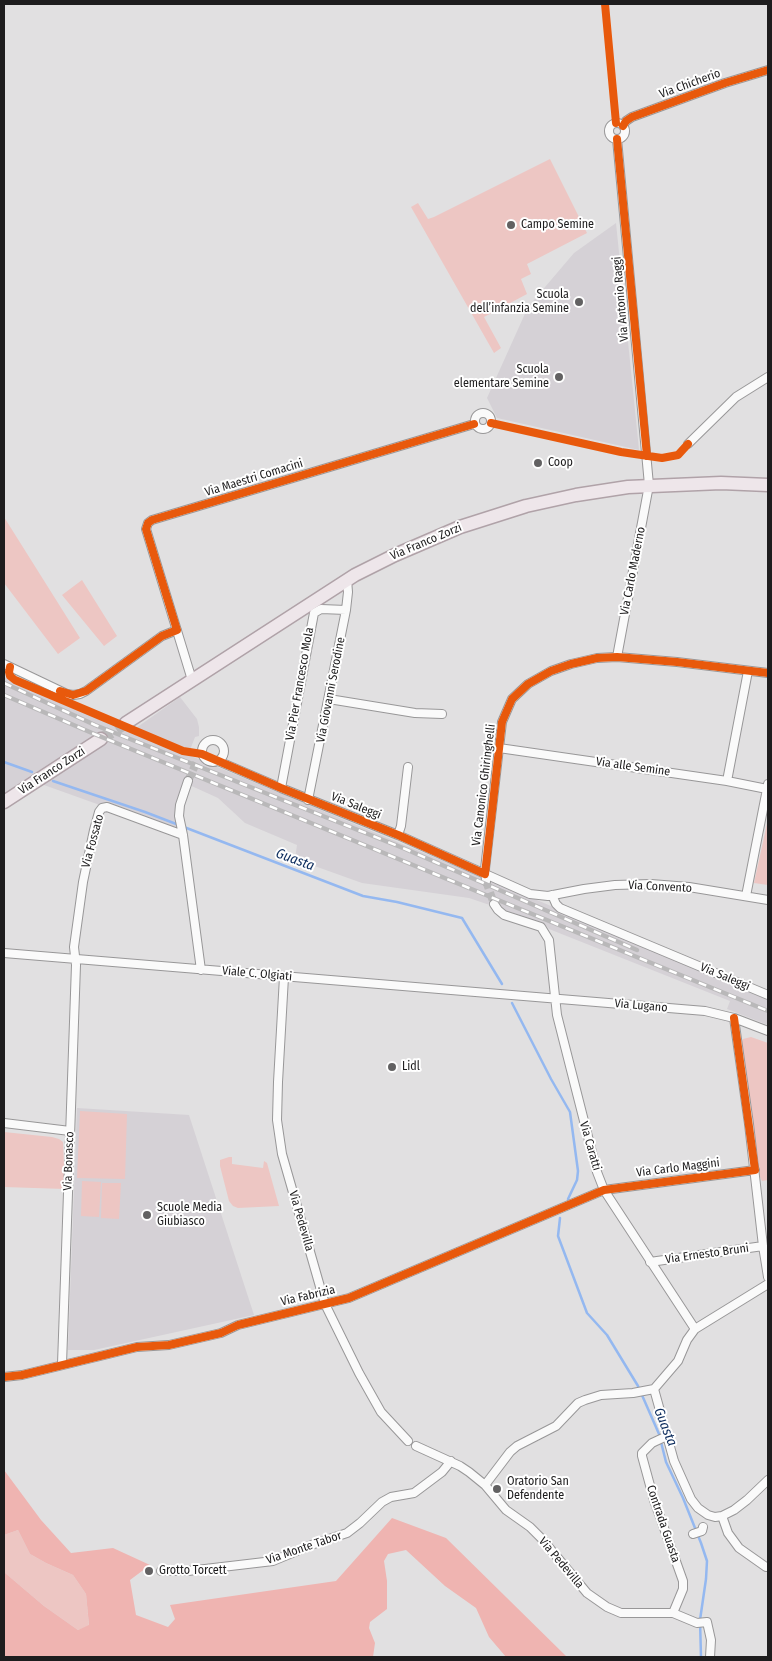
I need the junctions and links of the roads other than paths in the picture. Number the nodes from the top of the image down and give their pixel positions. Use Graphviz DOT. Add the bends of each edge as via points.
graph roads {
  1 [pos="768,70"];
  2 [pos="623,126"];
  3 [pos="617,139"];
  4 [pos="768,377"];
  5 [pos="474,424"];
  6 [pos="688,444"];
  7 [pos="649,485"];
  8 [pos="768,486"];
  9 [pos="346,580"];
  10 [pos="346,610"];
  11 [pos="177,630"];
  12 [pos="617,657"];
  13 [pos="4,664"];
  14 [pos="748,671"];
  15 [pos="768,673"];
  16 [pos="192,680"];
  17 [pos="328,699"];
  18 [pos="442,714"];
  19 [pos="126,723"];
  20 [pos="101,739"];
  21 [pos="499,748"];
  22 [pos="202,754"];
  23 [pos="218,761"];
  24 [pos="197,762"];
  25 [pos="408,767"];
  26 [pos="188,780"];
  27 [pos="727,781"];
  28 [pos="768,786"];
  29 [pos="281,788"];
  30 [pos="308,800"];
  31 [pos="4,802"];
  32 [pos="183,833"];
  33 [pos="398,836"];
  34 [pos="485,878"];
  35 [pos="552,895"];
  36 [pos="746,896"];
  37 [pos="768,900"];
  38 [pos="494,904"];
  39 [pos="4,953"];
  40 [pos="75,959"];
  41 [pos="201,970"];
  42 [pos="284,977"];
  43 [pos="511,995"];
  44 [pos="768,995"];
  45 [pos="554,998"];
  46 [pos="734,1018"];
  47 [pos="768,1031"];
  48 [pos="4,1123"];
  49 [pos="70,1131"];
  50 [pos="755,1170"];
  51 [pos="604,1190"];
  52 [pos="763,1246"];
  53 [pos="650,1262"];
  54 [pos="768,1277"];
  55 [pos="768,1284"];
  56 [pos="325,1304"];
  57 [pos="695,1329"];
  58 [pos="62,1364"];
  59 [pos="4,1377"];
  60 [pos="654,1389"];
  61 [pos="667,1436"];
  62 [pos="408,1441"];
  63 [pos="416,1446"];
  64 [pos="451,1461"];
  65 [pos="768,1480"];
  66 [pos="485,1485"];
  67 [pos="709,1516"];
  68 [pos="722,1516"];
  69 [pos="693,1534"];
  70 [pos="767,1567"];
  71 [pos="161,1571"];
  72 [pos="674,1614"];
  73 [pos="710,1657"];
  1 -- 2 [label="street, Via Chicherio" via="640,114 628,119"];
  2 -- 3 [label="street" via="625,133"];
  2 -- 3 [label="street" via="616,123 610,127 609,134"];
  3 -- 7 [label="street, Via Antonio Raggi"];
  4 -- 6 [label="street" via="736,397"];
  5 -- 11 [label="street, Via Maestri Comacini" via="152,520 146,529"];
  7 -- 8 [label="main road, Via Franco Zorzi" via="721,483"];
  7 -- 9 [label="main road, Via Franco Zorzi" via="576,495 513,510 422,542"];
  7 -- 12 [label="street, Via Carlo Maderno"];
  9 -- 10 [label="street, Via Giovanni Serodine"];
  9 -- 16 [label="main road, Via Franco Zorzi"];
  10 -- 17 [label="street, Via Giovanni Serodine"];
  10 -- 29 [label="street, Via Pier Francesco Mola" via="321,609 314,613"];
  11 -- 13 [label="street" via="162,636 86,691 73,695"];
  11 -- 16 [label="street, Via Maestri Comacini"];
  12 -- 14 [label="street, Via Canonico Ghiringhelli"];
  12 -- 21 [label="street, Via Canonico Ghiringhelli" via="571,664 536,679 519,691 505,712"];
  14 -- 15 [label="street, Via Canonico Ghiringhelli"];
  14 -- 27 [label="street"];
  16 -- 19 [label="main road, Via Franco Zorzi"];
  17 -- 18 [label="street" via="415,713"];
  17 -- 30 [label="street, Via Giovanni Serodine"];
  20 -- 31 [label="main road, Via Franco Zorzi"];
  21 -- 27 [label="street, Via alle Semine"];
  21 -- 34 [label="street, Via Canonico Ghiringhelli"];
  22 -- 23 [label="street, Via Saleggi" via="208,761"];
  22 -- 23 [label="street" via="204,743 217,740 224,748"];
  22 -- 24 [label="street"];
  23 -- 29 [label="street, Via Saleggi"];
  25 -- 33 [label="street"];
  26 -- 32 [label="street" via="180,805"];
  27 -- 28 [label="street, Via alle Semine"];
  28 -- 36 [label="street"];
  29 -- 30 [label="street, Via Saleggi"];
  30 -- 33 [label="street, Via Saleggi"];
  32 -- 40 [label="street, Via Fossato" via="102,808 83,882"];
  32 -- 41 [label="street"];
  33 -- 34 [label="street, Via Saleggi"];
  34 -- 35 [label="street, Via Saleggi" via="530,894"];
  35 -- 36 [label="street, Via Convento" via="615,885 651,884"];
  35 -- 44 [label="street, Via Saleggi" via="560,908"];
  36 -- 37 [label="street, Via Convento"];
  38 -- 45 [label="street, Via Caratti" via="504,915 543,930 551,948"];
  39 -- 40 [label="street, Viale C. Olgiati"];
  40 -- 41 [label="street, Viale C. Olgiati"];
  40 -- 49 [label="street, Via Bonasco"];
  41 -- 42 [label="street, Viale C. Olgiati"];
  42 -- 43 [label="street, Viale C. Olgiati"];
  42 -- 56 [label="street, Via Pedevilla" via="278,1132"];
  43 -- 45 [label="street, Via Lugano"];
  45 -- 46 [label="street, Via Lugano" via="705,1011"];
  45 -- 51 [label="street, Via Caratti" via="585,1130"];
  46 -- 47 [label="street, Via Lugano"];
  46 -- 50 [label="street"];
  48 -- 49 [label="street"];
  49 -- 58 [label="street, Via Bonasco"];
  50 -- 51 [label="street, Via Carlo Maggini"];
  50 -- 52 [label="street"];
  51 -- 53 [label="street, Via Caratti"];
  51 -- 56 [label="street, Via Fabrizia" via="376,1288"];
  52 -- 53 [label="street, Via Ernesto Bruni"];
  52 -- 54 [label="street"];
  53 -- 57 [label="street, Via Caratti"];
  55 -- 57 [label="street"];
  56 -- 58 [label="street, Via Fabrizia" via="169,1345 137,1347"];
  56 -- 62 [label="street, Via Pedevilla" via="380,1410"];
  57 -- 60 [label="street" via="676,1364"];
  58 -- 59 [label="street, Via Fabrizia"];
  60 -- 61 [label="street"];
  60 -- 66 [label="street" via="601,1395 578,1403 556,1426 510,1452"];
  61 -- 67 [label="street" via="691,1499"];
  61 -- 72 [label="street, Contrada Guasta" via="657,1440 642,1456 683,1581"];
  63 -- 64 [label="street, Via Pedevilla"];
  64 -- 66 [label="street, Via Pedevilla"];
  64 -- 71 [label="street, Via Monte Tabor" via="414,1493 382,1502 347,1533 273,1561"];
  65 -- 68 [label="street" via="747,1500"];
  66 -- 72 [label="street, Via Pedevilla" via="506,1510 542,1539 592,1598 621,1612"];
  67 -- 68 [label="street"];
  67 -- 69 [label="street" via="703,1527"];
  68 -- 70 [label="street" via="728,1533 739,1548"];
  72 -- 73 [label="street, Via Pedevilla" via="704,1623 711,1640"];
}
